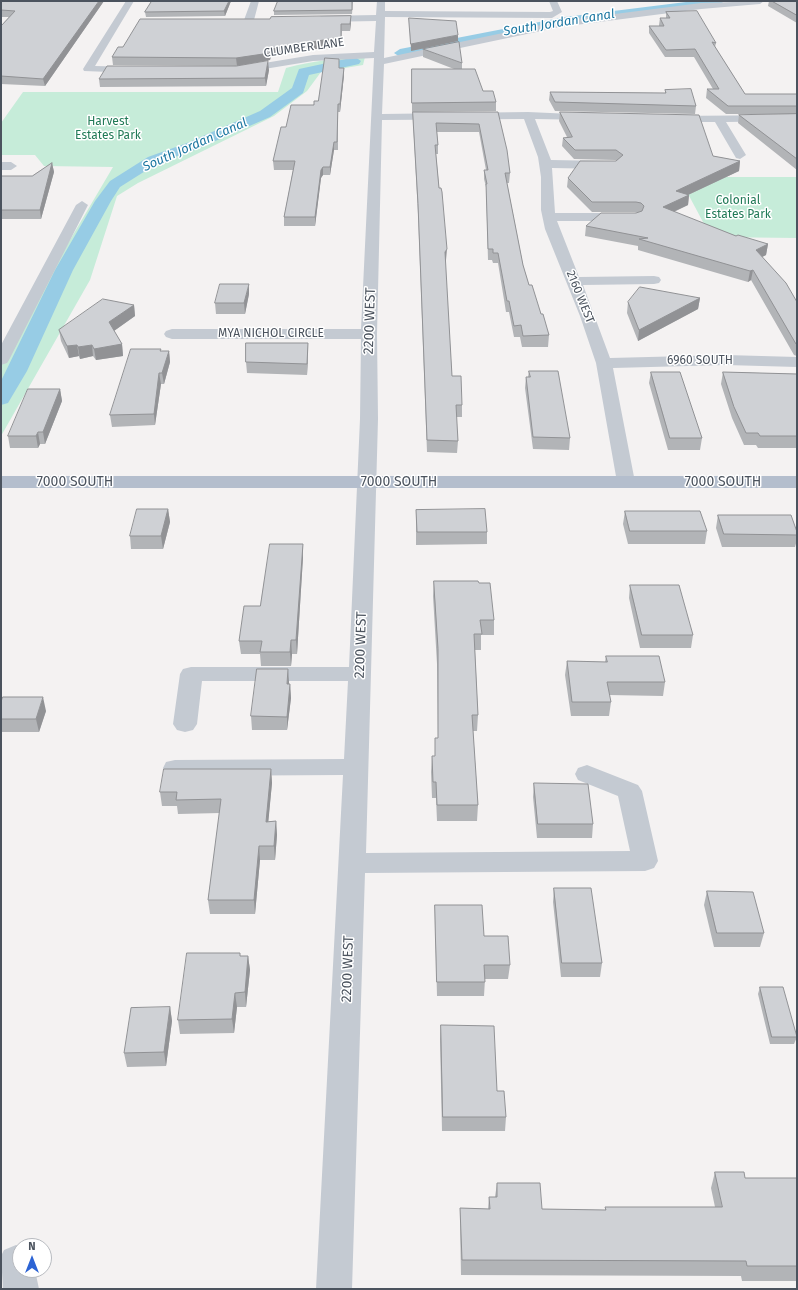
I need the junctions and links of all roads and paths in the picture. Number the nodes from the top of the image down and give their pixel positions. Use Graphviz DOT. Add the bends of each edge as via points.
graph roads {
  1 [pos="130,1"];
  2 [pos="255,1"];
  3 [pos="381,1"];
  4 [pos="554,1"];
  5 [pos="760,1"];
  6 [pos="381,16"];
  7 [pos="311,19"];
  8 [pos="249,20"];
  9 [pos="129,21"];
  10 [pos="118,22"];
  11 [pos="379,58"];
  12 [pos="245,60"];
  13 [pos="255,68"];
  14 [pos="146,70"];
  15 [pos="230,70"];
  16 [pos="528,115"];
  17 [pos="378,117"];
  18 [pos="599,117"];
  19 [pos="797,118"];
  20 [pos="660,119"];
  21 [pos="719,120"];
  22 [pos="740,155"];
  23 [pos="545,164"];
  24 [pos="615,164"];
  25 [pos="82,205"];
  26 [pos="549,217"];
  27 [pos="635,217"];
  28 [pos="654,280"];
  29 [pos="573,281"];
  30 [pos="172,334"];
  31 [pos="369,334"];
  32 [pos="1,360"];
  33 [pos="797,362"];
  34 [pos="604,363"];
  35 [pos="1,482"];
  36 [pos="366,482"];
  37 [pos="626,482"];
  38 [pos="797,482"];
  39 [pos="360,674"];
  40 [pos="184,724"];
  41 [pos="356,767"];
  42 [pos="175,768"];
  43 [pos="587,774"];
  44 [pos="352,864"];
  45 [pos="334,1289"];
  1 -- 10 [label="street"];
  2 -- 8 [label="street"];
  3 -- 6 [label="street, 2200 WEST"];
  4 -- 6 [label="street" via="558,12 552,15 526,11"];
  5 -- 11 [label="street, CLUMBER LANE" via="701,6 545,27"];
  6 -- 7 [label="street"];
  6 -- 11 [label="street, 2200 WEST"];
  9 -- 10 [label="street"];
  10 -- 14 [label="street" via="88,69"];
  11 -- 13 [label="street, CLUMBER LANE" via="313,58"];
  11 -- 17 [label="street, 2200 WEST"];
  12 -- 13 [label="street"];
  13 -- 15 [label="street, CLUMBER LANE"];
  16 -- 17 [label="street"];
  16 -- 18 [label="street"];
  16 -- 23 [label="street, 2160 WEST"];
  17 -- 31 [label="street, 2200 WEST"];
  19 -- 21 [label="street"];
  20 -- 21 [label="street"];
  21 -- 22 [label="street"];
  23 -- 24 [label="street"];
  23 -- 26 [label="street, 2160 WEST"];
  25 -- 32 [label="street"];
  26 -- 27 [label="street"];
  26 -- 29 [label="street, 2160 WEST"];
  28 -- 29 [label="street"];
  29 -- 34 [label="street, 2160 WEST"];
  30 -- 31 [label="street, MYA NICHOL CIRCLE"];
  31 -- 36 [label="street, 2200 WEST"];
  33 -- 34 [label="street, 6960 SOUTH" via="726,360"];
  34 -- 37 [label="street, 2160 WEST"];
  35 -- 36 [label="main road, 7000 SOUTH"];
  36 -- 37 [label="main road, 7000 SOUTH"];
  36 -- 39 [label="street, 2200 WEST"];
  37 -- 38 [label="main road, 7000 SOUTH"];
  39 -- 40 [label="street" via="191,674"];
  39 -- 41 [label="street, 2200 WEST"];
  41 -- 42 [label="street"];
  41 -- 44 [label="street, 2200 WEST"];
  43 -- 44 [label="street" via="628,791 645,861"];
  44 -- 45 [label="street, 2200 WEST"];
}
